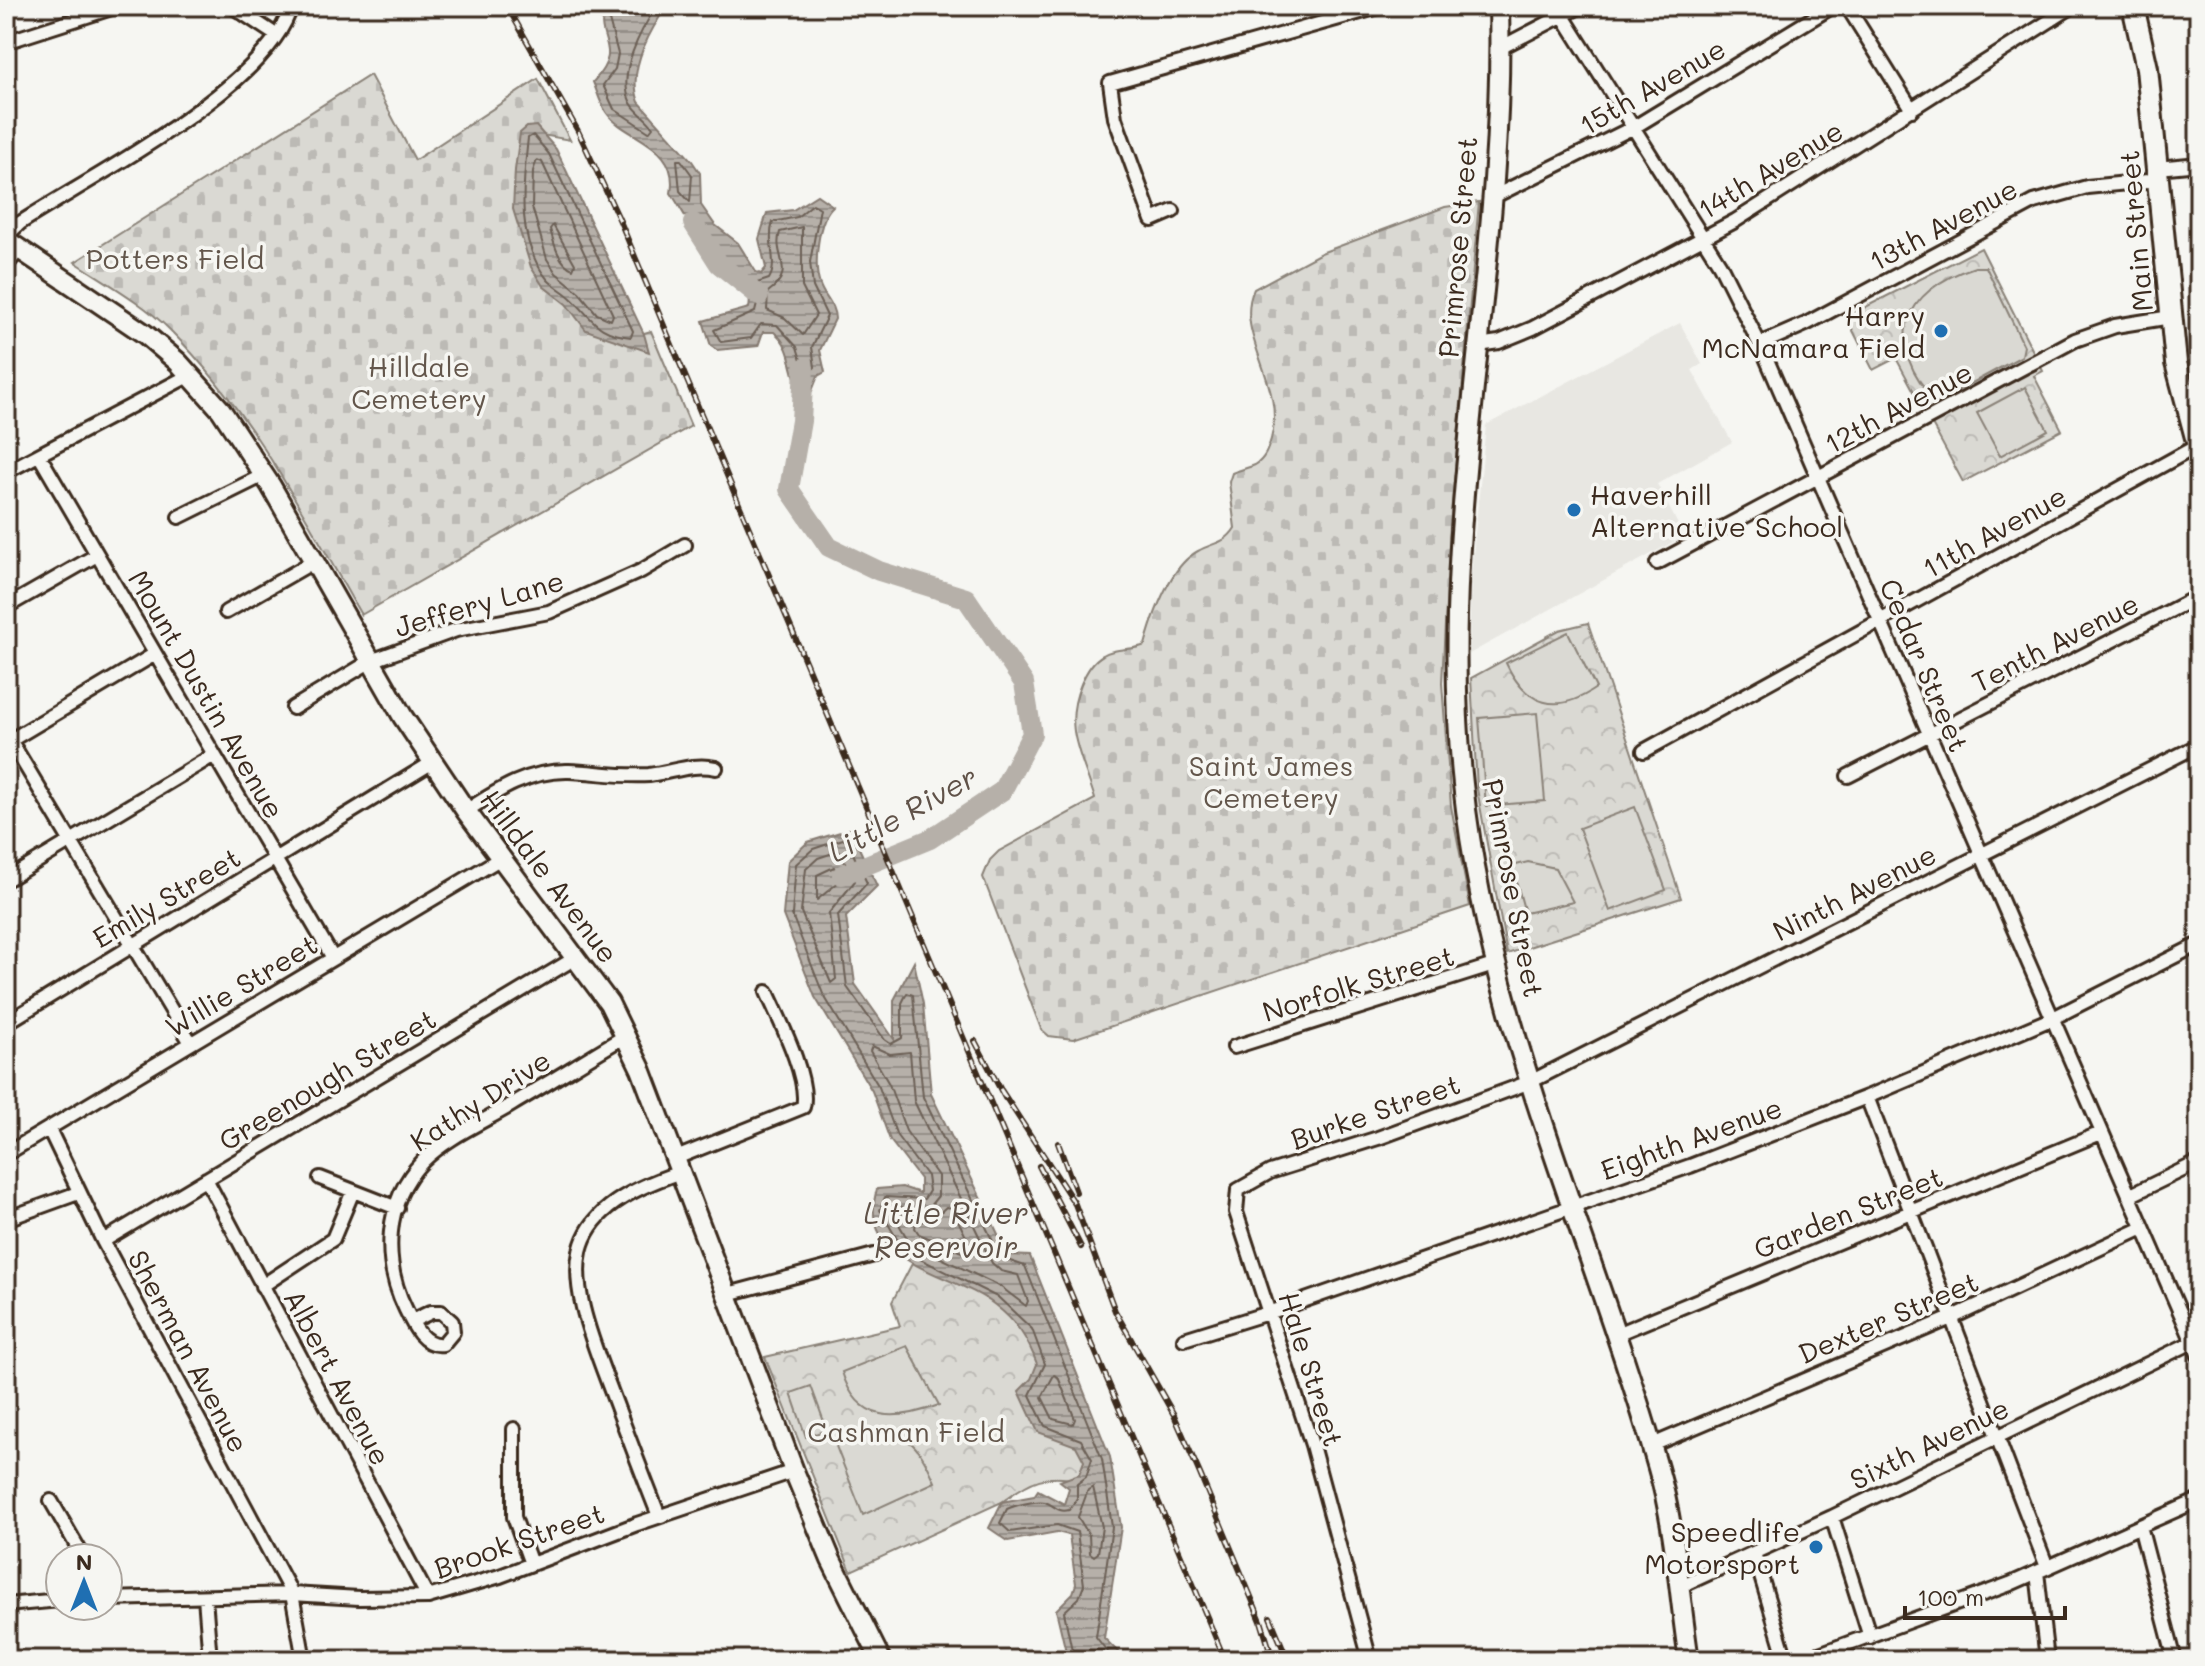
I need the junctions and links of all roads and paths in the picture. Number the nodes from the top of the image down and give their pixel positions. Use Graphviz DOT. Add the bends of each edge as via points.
graph roads {
  1 [pos="118,6"];
  2 [pos="232,6"];
  3 [pos="291,6"];
  4 [pos="1382,6"];
  5 [pos="1499,6"];
  6 [pos="1581,6"];
  7 [pos="1833,6"];
  8 [pos="1847,6"];
  9 [pos="2073,6"];
  10 [pos="2133,6"];
  11 [pos="1563,16"];
  12 [pos="276,35"];
  13 [pos="6,42"];
  14 [pos="1500,48"];
  15 [pos="1912,110"];
  16 [pos="1633,128"];
  17 [pos="2199,164"];
  18 [pos="2158,174"];
  19 [pos="1491,198"];
  20 [pos="1173,211"];
  21 [pos="1704,238"];
  22 [pos="11,241"];
  23 [pos="6,266"];
  24 [pos="2171,317"];
  25 [pos="1760,344"];
  26 [pos="1478,345"];
  27 [pos="190,375"];
  28 [pos="2199,447"];
  29 [pos="39,455"];
  30 [pos="6,472"];
  31 [pos="264,475"];
  32 [pos="1818,477"];
  33 [pos="179,517"];
  34 [pos="685,545"];
  35 [pos="97,555"];
  36 [pos="313,562"];
  37 [pos="1657,563"];
  38 [pos="2199,596"];
  39 [pos="6,607"];
  40 [pos="226,612"];
  41 [pos="1880,621"];
  42 [pos="155,654"];
  43 [pos="371,661"];
  44 [pos="293,708"];
  45 [pos="1929,734"];
  46 [pos="7,739"];
  47 [pos="2199,745"];
  48 [pos="1644,751"];
  49 [pos="214,755"];
  50 [pos="433,762"];
  51 [pos="716,768"];
  52 [pos="1848,776"];
  53 [pos="466,811"];
  54 [pos="70,841"];
  55 [pos="1980,856"];
  56 [pos="275,858"];
  57 [pos="501,858"];
  58 [pos="6,880"];
  59 [pos="2199,944"];
  60 [pos="133,945"];
  61 [pos="577,957"];
  62 [pos="333,958"];
  63 [pos="1497,964"];
  64 [pos="767,992"];
  65 [pos="2051,1019"];
  66 [pos="6,1023"];
  67 [pos="627,1035"];
  68 [pos="191,1043"];
  69 [pos="1234,1047"];
  70 [pos="1530,1082"];
  71 [pos="1867,1097"];
  72 [pos="49,1129"];
  73 [pos="2101,1133"];
  74 [pos="6,1154"];
  75 [pos="2199,1162"];
  76 [pos="679,1165"];
  77 [pos="320,1178"];
  78 [pos="206,1179"];
  79 [pos="1238,1190"];
  80 [pos="353,1191"];
  81 [pos="78,1193"];
  82 [pos="2129,1196"];
  83 [pos="397,1208"];
  84 [pos="1571,1208"];
  85 [pos="1910,1212"];
  86 [pos="6,1219"];
  87 [pos="2143,1228"];
  88 [pos="103,1241"];
  89 [pos="874,1255"];
  90 [pos="262,1286"];
  91 [pos="728,1294"];
  92 [pos="1271,1312"];
  93 [pos="1951,1318"];
  94 [pos="412,1321"];
  95 [pos="1614,1335"];
  96 [pos="1184,1339"];
  97 [pos="2196,1340"];
  98 [pos="2199,1356"];
  99 [pos="514,1429"];
  100 [pos="1997,1436"];
  101 [pos="1650,1446"];
  102 [pos="794,1471"];
  103 [pos="2199,1500"];
  104 [pos="51,1501"];
  105 [pos="659,1516"];
  106 [pos="1832,1517"];
  107 [pos="2140,1526"];
  108 [pos="75,1542"];
  109 [pos="1754,1553"];
  110 [pos="531,1564"];
  111 [pos="2042,1570"];
  112 [pos="1679,1587"];
  113 [pos="292,1594"];
  114 [pos="205,1597"];
  115 [pos="428,1597"];
  116 [pos="124,1599"];
  117 [pos="44,1601"];
  118 [pos="6,1605"];
  119 [pos="1870,1637"];
  120 [pos="1684,1658"];
  121 [pos="2172,1659"];
  122 [pos="210,1660"];
  123 [pos="304,1660"];
  124 [pos="881,1660"];
  125 [pos="1370,1660"];
  126 [pos="1786,1660"];
  127 [pos="1803,1660"];
  128 [pos="2047,1660"];
  1 -- 13 [label="street"];
  2 -- 12 [label="street"];
  3 -- 12 [label="street"];
  4 -- 20 [label="street" via="1110,83 1115,118 1152,220"];
  5 -- 14 [label="main road, Primrose Street"];
  6 -- 11 [label="street"];
  7 -- 16 [label="street, 15th Avenue"];
  8 -- 15 [label="street"];
  9 -- 15 [label="street, 14th Avenue"];
  10 -- 18 [label="main road, Main Street" via="2147,68"];
  11 -- 14 [label="street"];
  11 -- 16 [label="street, Cedar Street"];
  12 -- 22 [label="street" via="258,60 188,117 20,223"];
  14 -- 19 [label="main road, Primrose Street"];
  15 -- 21 [label="street, 14th Avenue"];
  16 -- 19 [label="street, 15th Avenue"];
  16 -- 21 [label="street, Cedar Street"];
  17 -- 18 [label="street, 13th Avenue"];
  18 -- 24 [label="main road, Main Street"];
  18 -- 25 [label="street, 13th Avenue" via="2034,202"];
  19 -- 26 [label="main road, Primrose Street"];
  21 -- 25 [label="street, Cedar Street"];
  21 -- 26 [label="street, 14th Avenue" via="1533,328"];
  22 -- 23 [label="street"];
  22 -- 27 [label="main road, Hilldale Avenue" via="145,334"];
  24 -- 28 [label="main road, Main Street" via="2181,388"];
  24 -- 32 [label="street, 12th Avenue" via="2115,326 2075,340"];
  25 -- 32 [label="street, Cedar Street"];
  26 -- 63 [label="main road, Primrose Street" via="1456,672 1463,787"];
  27 -- 29 [label="street"];
  27 -- 31 [label="main road, Hilldale Avenue"];
  28 -- 41 [label="street, 11th Avenue"];
  29 -- 30 [label="street"];
  29 -- 35 [label="street, Mount Dustin Avenue"];
  31 -- 33 [label="street"];
  31 -- 36 [label="main road, Hilldale Avenue"];
  32 -- 37 [label="street, 12th Avenue"];
  32 -- 41 [label="street, Cedar Street"];
  34 -- 43 [label="street, Jeffery Lane" via="549,612 456,630"];
  35 -- 39 [label="street"];
  35 -- 42 [label="street, Mount Dustin Avenue"];
  36 -- 40 [label="street"];
  36 -- 43 [label="main road, Hilldale Avenue"];
  38 -- 45 [label="street, Tenth Avenue"];
  41 -- 45 [label="street, Cedar Street"];
  41 -- 48 [label="street, 11th Avenue"];
  42 -- 46 [label="street"];
  42 -- 49 [label="street, Mount Dustin Avenue"];
  43 -- 44 [label="street, Jeffery Lane"];
  43 -- 50 [label="main road, Hilldale Avenue"];
  45 -- 52 [label="street, Tenth Avenue"];
  45 -- 55 [label="street, Cedar Street"];
  46 -- 54 [label="street"];
  47 -- 55 [label="street, Ninth Avenue"];
  49 -- 54 [label="street"];
  49 -- 56 [label="street, Mount Dustin Avenue"];
  50 -- 53 [label="main road, Hilldale Avenue"];
  50 -- 56 [label="street, Emily Street"];
  51 -- 53 [label="street" via="699,764 650,775 536,773"];
  53 -- 57 [label="main road, Hilldale Avenue"];
  54 -- 58 [label="street"];
  54 -- 60 [label="street"];
  55 -- 65 [label="street, Cedar Street"];
  55 -- 70 [label="street, Ninth Avenue"];
  56 -- 60 [label="street, Emily Street"];
  56 -- 62 [label="street, Mount Dustin Avenue"];
  57 -- 61 [label="main road, Hilldale Avenue"];
  57 -- 62 [label="street, Willie Street"];
  59 -- 65 [label="street, Eighth Avenue"];
  60 -- 66 [label="street, Emily Street"];
  60 -- 68 [label="street"];
  61 -- 67 [label="main road, Hilldale Avenue"];
  61 -- 78 [label="street, Greenough Street"];
  62 -- 68 [label="street, Willie Street"];
  63 -- 69 [label="street, Norfolk Street"];
  63 -- 70 [label="main road, Primrose Street"];
  64 -- 76 [label="street" via="792,1050 803,1107"];
  65 -- 71 [label="street, Eighth Avenue"];
  65 -- 73 [label="street, Cedar Street"];
  67 -- 76 [label="main road, Hilldale Avenue"];
  67 -- 83 [label="street, Kathy Drive" via="435,1152 415,1172"];
  68 -- 72 [label="street, Willie Street"];
  70 -- 79 [label="street, Burke Street" via="1270,1172"];
  70 -- 84 [label="main road, Primrose Street"];
  71 -- 84 [label="street, Eighth Avenue"];
  71 -- 85 [label="street"];
  72 -- 74 [label="street, Willie Street"];
  72 -- 81 [label="street, Sherman Avenue"];
  73 -- 82 [label="street, Cedar Street"];
  73 -- 85 [label="street, Garden Street"];
  75 -- 82 [label="street"];
  76 -- 91 [label="main road, Hilldale Avenue"];
  76 -- 105 [label="street" via="611,1203 586,1238 578,1271 583,1316"];
  77 -- 80 [label="street"];
  78 -- 88 [label="street, Greenough Street"];
  78 -- 90 [label="street, Albert Avenue"];
  79 -- 92 [label="street, Hale Street" via="1236,1212"];
  80 -- 83 [label="street"];
  80 -- 90 [label="street" via="333,1239"];
  81 -- 86 [label="street"];
  81 -- 88 [label="street, Sherman Avenue"];
  82 -- 87 [label="street, Cedar Street"];
  83 -- 94 [label="street, Kathy Drive" via="390,1261"];
  84 -- 92 [label="street, Eighth Avenue"];
  84 -- 95 [label="main road, Primrose Street"];
  85 -- 93 [label="street"];
  85 -- 95 [label="street, Garden Street"];
  87 -- 93 [label="street, Dexter Street"];
  87 -- 97 [label="street, Cedar Street"];
  88 -- 113 [label="street, Sherman Avenue"];
  89 -- 91 [label="street"];
  90 -- 115 [label="street, Albert Avenue"];
  91 -- 102 [label="main road, Hilldale Avenue"];
  92 -- 96 [label="street, Eighth Avenue"];
  92 -- 125 [label="street, Hale Street"];
  93 -- 100 [label="street"];
  93 -- 101 [label="street, Dexter Street"];
  95 -- 101 [label="main road, Primrose Street"];
  97 -- 98 [label="street, Cedar Street"];
  97 -- 100 [label="street, Sixth Avenue"];
  99 -- 110 [label="street" via="514,1517"];
  100 -- 106 [label="street, Sixth Avenue"];
  100 -- 111 [label="street"];
  101 -- 112 [label="main road, Primrose Street" via="1666,1501"];
  102 -- 105 [label="street, Brook Street"];
  102 -- 124 [label="main road, Hilldale Avenue"];
  103 -- 107 [label="street"];
  104 -- 108 [label="street"];
  105 -- 110 [label="street, Brook Street"];
  106 -- 109 [label="street, Sixth Avenue"];
  106 -- 119 [label="street"];
  107 -- 111 [label="street"];
  107 -- 121 [label="street"];
  109 -- 112 [label="street, Sixth Avenue"];
  109 -- 126 [label="street"];
  110 -- 115 [label="street, Brook Street"];
  111 -- 119 [label="street"];
  111 -- 128 [label="street"];
  112 -- 120 [label="main road, Primrose Street"];
  113 -- 114 [label="street, Brook Street"];
  113 -- 115 [label="street, Brook Street"];
  113 -- 123 [label="street, Sherman Avenue"];
  114 -- 116 [label="street, Brook Street"];
  114 -- 122 [label="street"];
  117 -- 118 [label="street"];
  119 -- 127 [label="street"];
}
